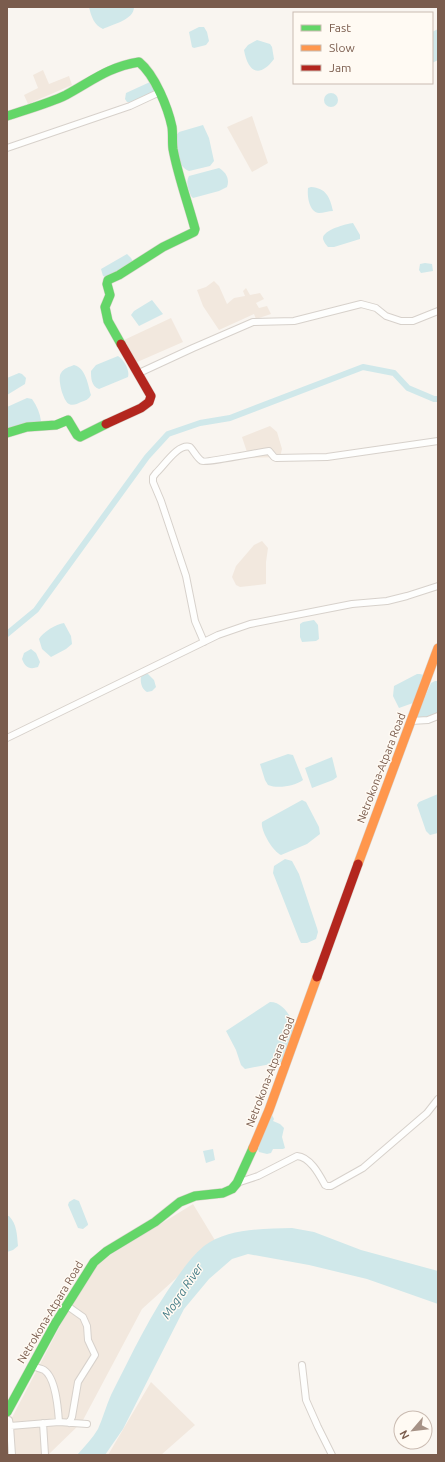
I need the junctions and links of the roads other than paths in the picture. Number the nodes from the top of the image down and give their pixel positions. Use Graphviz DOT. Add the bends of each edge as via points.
graph roads {
  1 [pos="160,92"];
  2 [pos="7,116"];
  3 [pos="7,148"];
  4 [pos="438,311"];
  5 [pos="139,373"];
  6 [pos="7,432"];
  7 [pos="438,441"];
  8 [pos="438,586"];
  9 [pos="204,642"];
  10 [pos="438,648"];
  11 [pos="438,716"];
  12 [pos="412,721"];
  13 [pos="7,738"];
  14 [pos="438,1099"];
  15 [pos="237,1183"];
  16 [pos="66,1305"];
  17 [pos="302,1365"];
  18 [pos="31,1366"];
  19 [pos="7,1412"];
  20 [pos="59,1422"];
  21 [pos="8,1423"];
  22 [pos="43,1423"];
  23 [pos="69,1423"];
  24 [pos="87,1424"];
  25 [pos="12,1455"];
  26 [pos="45,1455"];
  27 [pos="332,1455"];
  1 -- 2 [label="street" via="139,62 109,70 65,95"];
  1 -- 3 [label="street" via="130,106"];
  1 -- 5 [label="street" via="169,115 173,148 194,232 152,253 107,282 110,292 105,307 108,321"];
  4 -- 5 [label="street" via="413,321 401,321 386,316 376,308 361,304 294,321 253,322"];
  5 -- 6 [label="street" via="150,396 149,402 80,437 68,420 56,425 27,427"];
  7 -- 9 [label="street" via="327,456 276,458 271,452 267,452 205,462 190,447 178,449 156,473 153,482 186,576 195,620"];
  8 -- 9 [label="street" via="387,601 352,604 250,624"];
  9 -- 13 [label="street"];
  10 -- 12 [label="street, Netrokona-Atpara Road"];
  11 -- 12 [label="street" via="428,720"];
  12 -- 15 [label="street, Netrokona-Atpara Road" via="269,1110"];
  14 -- 15 [label="street" via="427,1113 364,1168 331,1186 325,1184 310,1163 297,1156 258,1176"];
  15 -- 16 [label="street, Netrokona-Atpara Road" via="232,1189 222,1193 185,1199 155,1222 102,1254"];
  16 -- 18 [label="street, Netrokona-Atpara Road"];
  16 -- 23 [label="street" via="83,1317 88,1340 95,1355 78,1382"];
  17 -- 27 [label="street" via="306,1400"];
  18 -- 19 [label="street, Netrokona-Atpara Road"];
  18 -- 20 [label="street" via="44,1370 51,1380"];
  20 -- 22 [label="street"];
  20 -- 23 [label="street"];
  21 -- 22 [label="street"];
  21 -- 25 [label="street"];
  22 -- 26 [label="street"];
  23 -- 24 [label="street"];
}
